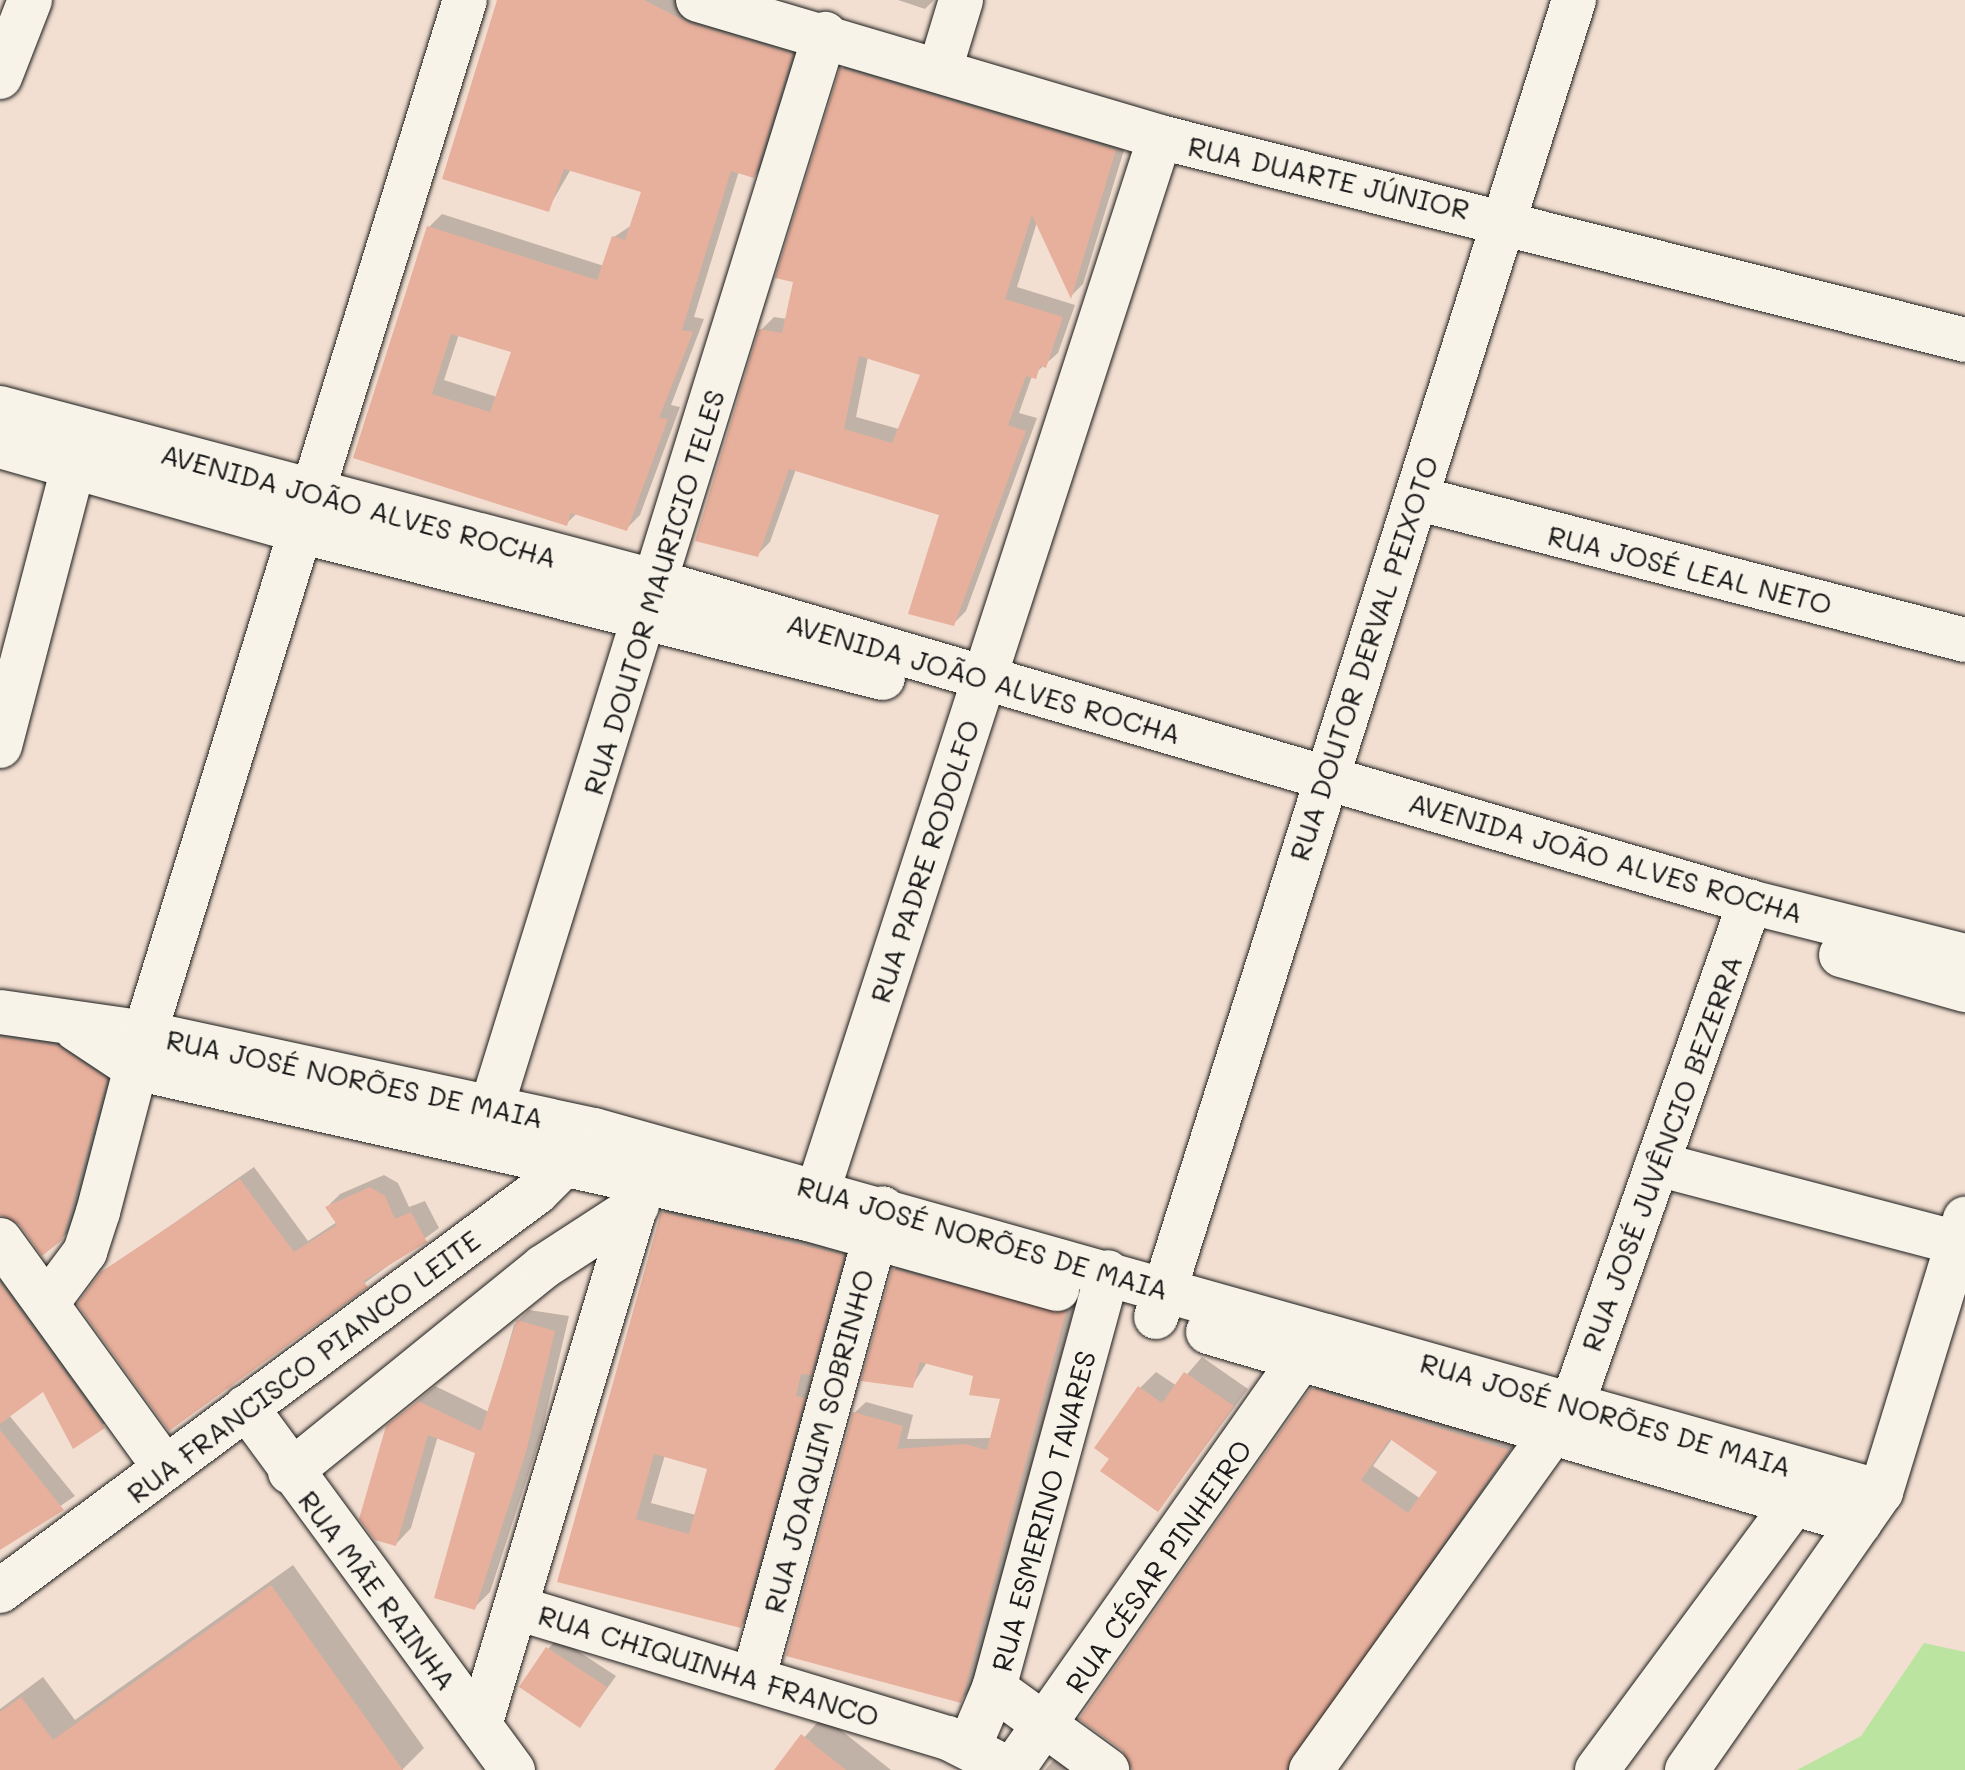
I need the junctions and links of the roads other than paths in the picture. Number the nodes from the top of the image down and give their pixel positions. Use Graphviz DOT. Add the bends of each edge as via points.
graph roads {
  1 [pos="30,0"];
  2 [pos="465,0"];
  3 [pos="698,0"];
  4 [pos="961,0"];
  5 [pos="1574,0"];
  6 [pos="809,20"];
  7 [pos="941,66"];
  8 [pos="0,77"];
  9 [pos="1160,137"];
  10 [pos="1502,219"];
  11 [pos="1965,340"];
  12 [pos="0,408"];
  13 [pos="0,446"];
  14 [pos="77,449"];
  15 [pos="1416,498"];
  16 [pos="309,514"];
  17 [pos="652,600"];
  18 [pos="1965,640"];
  19 [pos="980,691"];
  20 [pos="0,746"];
  21 [pos="1319,787"];
  22 [pos="1746,914"];
  23 [pos="1965,956"];
  24 [pos="1965,990"];
  25 [pos="0,1012"];
  26 [pos="140,1051"];
  27 [pos="492,1106"];
  28 [pos="594,1130"];
  29 [pos="478,1149"];
  30 [pos="1657,1164"];
  31 [pos="566,1166"];
  32 [pos="640,1193"];
  33 [pos="813,1203"];
  34 [pos="879,1221"];
  35 [pos="1962,1235"];
  36 [pos="0,1240"];
  37 [pos="1104,1287"];
  38 [pos="47,1303"];
  39 [pos="1158,1303"];
  40 [pos="1300,1360"];
  41 [pos="246,1407"];
  42 [pos="1563,1419"];
  43 [pos="165,1468"];
  44 [pos="290,1472"];
  45 [pos="1819,1476"];
  46 [pos="1786,1506"];
  47 [pos="1870,1507"];
  48 [pos="0,1591"];
  49 [pos="520,1609"];
  50 [pos="754,1676"];
  51 [pos="994,1688"];
  52 [pos="480,1725"];
  53 [pos="1046,1727"];
  54 [pos="969,1747"];
  55 [pos="513,1770"];
  56 [pos="1011,1770"];
  57 [pos="1107,1770"];
  58 [pos="1311,1770"];
  59 [pos="1597,1770"];
  60 [pos="1687,1770"];
  1 -- 8 [label="street"];
  2 -- 16 [label="street"];
  3 -- 6 [label="street, RUA DUARTE JÚNIOR"];
  4 -- 7 [label="street"];
  5 -- 10 [label="street, RUA DOUTOR DERVAL PEIXOTO"];
  6 -- 7 [label="street, RUA DUARTE JÚNIOR"];
  6 -- 17 [label="street, RUA DOUTOR MAURICIO TELES"];
  7 -- 9 [label="street, RUA DUARTE JÚNIOR"];
  9 -- 10 [label="street, RUA DUARTE JÚNIOR"];
  9 -- 19 [label="street, RUA PADRE RODOLFO"];
  10 -- 11 [label="street, RUA DUARTE JÚNIOR"];
  10 -- 15 [label="street, RUA DOUTOR DERVAL PEIXOTO"];
  12 -- 14 [label="street, AVENIDA JOÃO ALVES ROCHA"];
  13 -- 14 [label="street, AVENIDA JOÃO ALVES ROCHA"];
  14 -- 16 [label="street, AVENIDA JOÃO ALVES ROCHA"];
  14 -- 20 [label="street"];
  15 -- 18 [label="street, RUA JOSÉ LEAL NETO"];
  15 -- 21 [label="street, RUA DOUTOR DERVAL PEIXOTO"];
  16 -- 17 [label="street, AVENIDA JOÃO ALVES ROCHA"];
  16 -- 26 [label="street"];
  17 -- 19 [label="street, AVENIDA JOÃO ALVES ROCHA"];
  17 -- 27 [label="street, RUA DOUTOR MAURICIO TELES"];
  19 -- 21 [label="street, AVENIDA JOÃO ALVES ROCHA"];
  19 -- 33 [label="street, RUA PADRE RODOLFO"];
  21 -- 22 [label="street, AVENIDA JOÃO ALVES ROCHA"];
  21 -- 39 [label="street, RUA DOUTOR DERVAL PEIXOTO"];
  22 -- 23 [label="street, AVENIDA JOÃO ALVES ROCHA"];
  22 -- 24 [label="street, AVENIDA JOÃO ALVES ROCHA"];
  22 -- 30 [label="street, RUA JOSÉ JUVÊNCIO BEZERRA"];
  25 -- 26 [label="street, RUA JOSÉ NORÕES DE MAIA" via="74,1028"];
  26 -- 27 [label="street, RUA JOSÉ NORÕES DE MAIA"];
  26 -- 29 [label="street, RUA JOSÉ NORÕES DE MAIA"];
  26 -- 38 [label="street" via="85,1252"];
  27 -- 28 [label="street, RUA JOSÉ NORÕES DE MAIA"];
  27 -- 29 [label="street, RUA DOUTOR MAURICIO TELES"];
  28 -- 31 [label="street, RUA FRANCISCO PIANCO LEITE"];
  28 -- 33 [label="street, RUA JOSÉ NORÕES DE MAIA"];
  29 -- 31 [label="street, RUA JOSÉ NORÕES DE MAIA"];
  30 -- 35 [label="street"];
  30 -- 42 [label="street, RUA JOSÉ JUVÊNCIO BEZERRA"];
  31 -- 32 [label="street, RUA JOSÉ NORÕES DE MAIA"];
  31 -- 41 [label="street, RUA FRANCISCO PIANCO LEITE"];
  32 -- 33 [label="street, RUA JOSÉ NORÕES DE MAIA"];
  32 -- 44 [label="street"];
  32 -- 49 [label="street"];
  33 -- 34 [label="street, RUA JOSÉ NORÕES DE MAIA"];
  34 -- 37 [label="street, RUA JOSÉ NORÕES DE MAIA"];
  34 -- 50 [label="street, RUA JOAQUIM SOBRINHO"];
  35 -- 47 [label="street"];
  36 -- 38 [label="street"];
  37 -- 39 [label="street, RUA JOSÉ NORÕES DE MAIA"];
  37 -- 51 [label="street, RUA ESMERINO TAVARES"];
  38 -- 43 [label="street"];
  39 -- 40 [label="street, RUA JOSÉ NORÕES DE MAIA"];
  39 -- 42 [label="street, RUA JOSÉ NORÕES DE MAIA"];
  40 -- 42 [label="street, RUA JOSÉ NORÕES DE MAIA"];
  40 -- 53 [label="street, RUA CÉSAR PINHEIRO"];
  41 -- 43 [label="street, RUA FRANCISCO PIANCO LEITE"];
  41 -- 44 [label="street, RUA MÃE RAINHA"];
  42 -- 45 [label="street, RUA JOSÉ NORÕES DE MAIA"];
  42 -- 46 [label="street, RUA JOSÉ NORÕES DE MAIA"];
  42 -- 58 [label="street, RUA JOSÉ JUVÊNCIO BEZERRA"];
  43 -- 48 [label="street, RUA FRANCISCO PIANCO LEITE"];
  44 -- 52 [label="street, RUA MÃE RAINHA"];
  45 -- 46 [label="street"];
  45 -- 47 [label="street, RUA JOSÉ NORÕES DE MAIA"];
  46 -- 47 [label="street, RUA JOSÉ NORÕES DE MAIA"];
  46 -- 59 [label="street"];
  47 -- 60 [label="street"];
  49 -- 50 [label="street, RUA CHIQUINHA FRANCO"];
  49 -- 52 [label="street, RUA CHIQUINHA FRANCO"];
  50 -- 54 [label="street, RUA CHIQUINHA FRANCO"];
  51 -- 53 [label="street"];
  51 -- 54 [label="street, RUA ESMERINO TAVARES"];
  52 -- 55 [label="street, RUA MÃE RAINHA"];
  53 -- 56 [label="street, RUA CÉSAR PINHEIRO"];
  53 -- 57 [label="street"];
  54 -- 56 [label="street, RUA CHIQUINHA FRANCO"];
}
